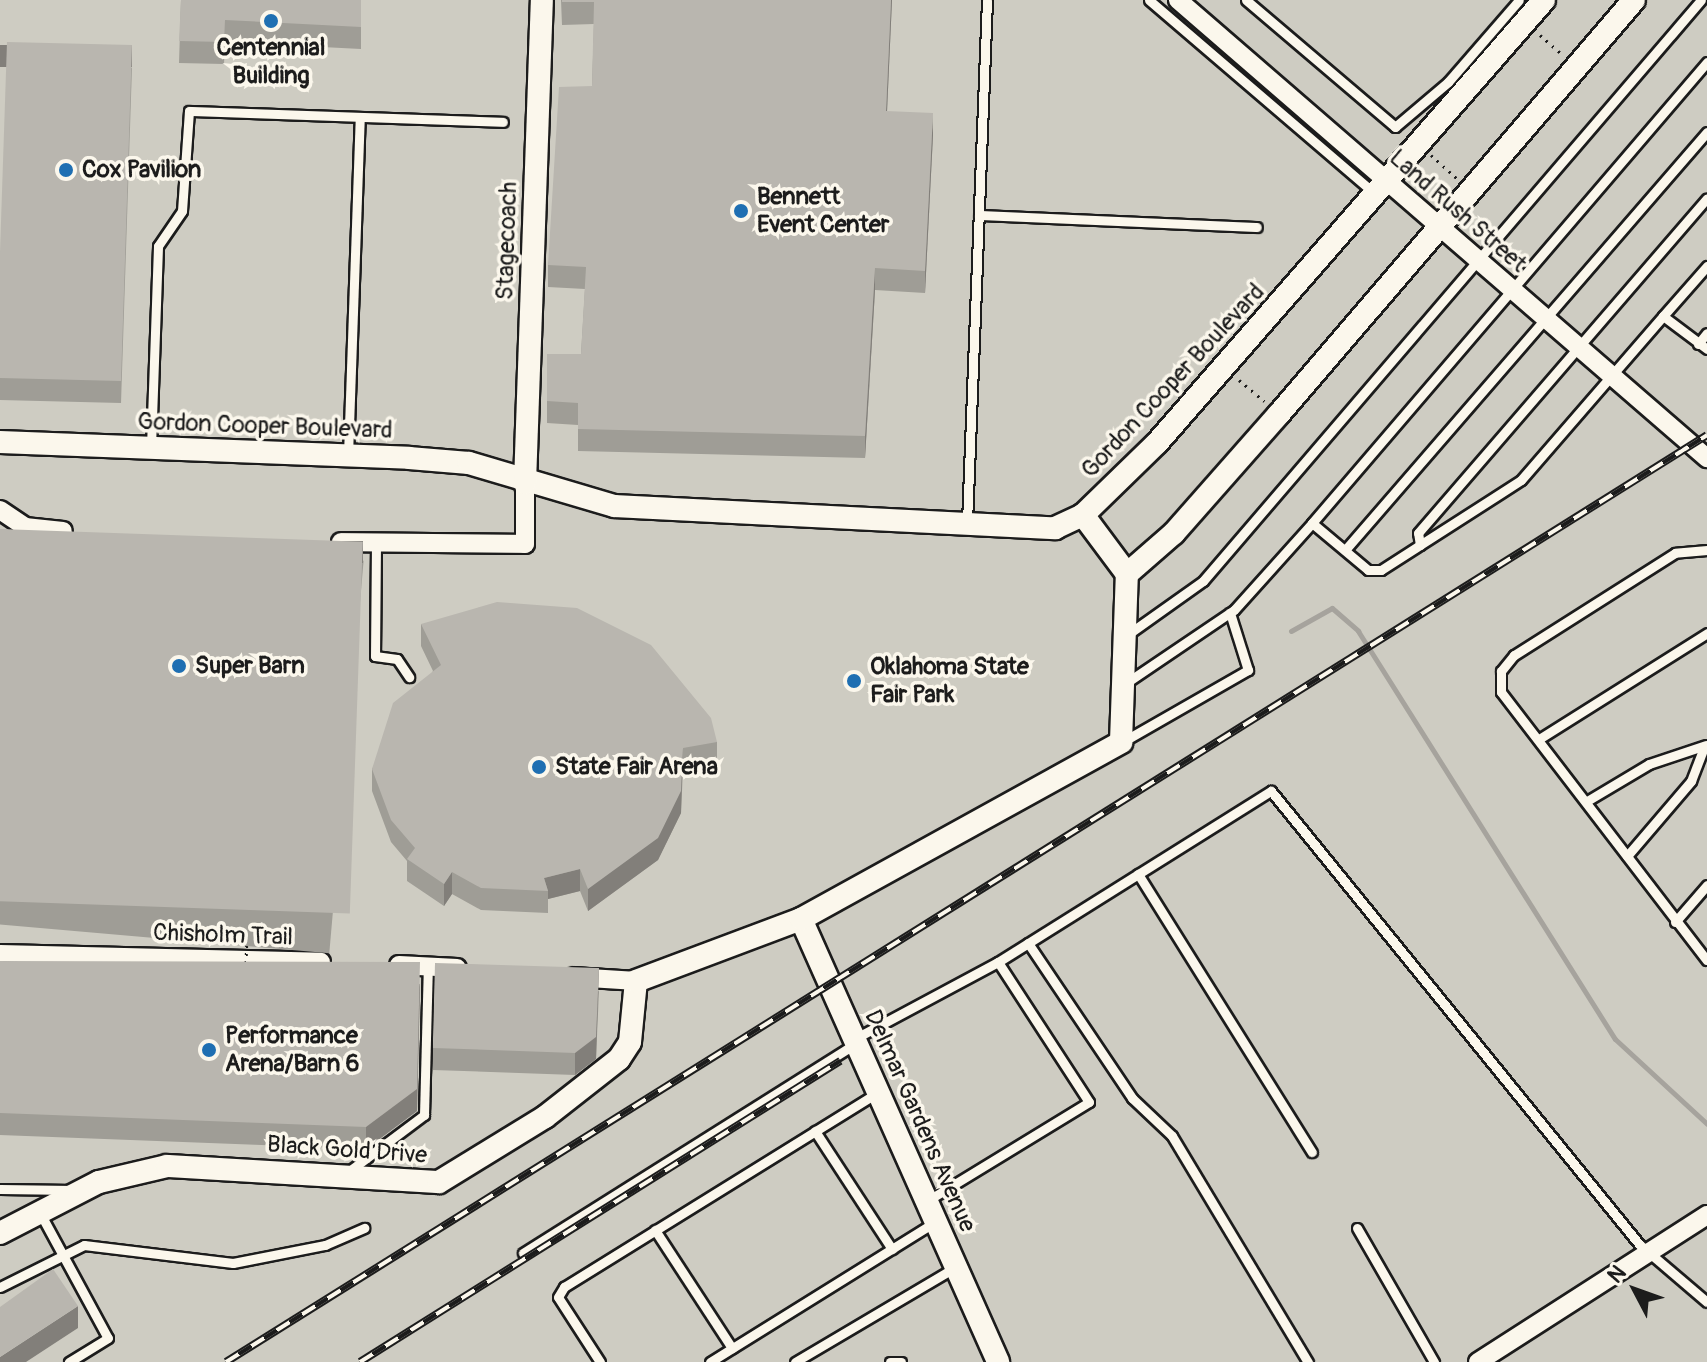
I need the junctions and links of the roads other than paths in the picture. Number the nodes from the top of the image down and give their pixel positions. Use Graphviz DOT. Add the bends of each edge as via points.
graph roads {
  1 [pos="542,0"];
  2 [pos="987,0"];
  3 [pos="1149,0"];
  4 [pos="1178,0"];
  5 [pos="1246,0"];
  6 [pos="1544,0"];
  7 [pos="1634,0"];
  8 [pos="1701,0"];
  9 [pos="1522,11"];
  10 [pos="1707,62"];
  11 [pos="360,117"];
  12 [pos="503,122"];
  13 [pos="1707,132"];
  14 [pos="1381,188"];
  15 [pos="1707,198"];
  16 [pos="979,215"];
  17 [pos="1257,227"];
  18 [pos="1438,230"];
  19 [pos="1476,262"];
  20 [pos="1707,266"];
  21 [pos="1511,290"];
  22 [pos="1663,316"];
  23 [pos="1546,319"];
  24 [pos="1707,333"];
  25 [pos="1703,346"];
  26 [pos="1579,347"];
  27 [pos="1610,375"];
  28 [pos="0,442"];
  29 [pos="151,447"];
  30 [pos="348,455"];
  31 [pos="1707,458"];
  32 [pos="525,483"];
  33 [pos="0,510"];
  34 [pos="1083,515"];
  35 [pos="967,523"];
  36 [pos="1312,523"];
  37 [pos="86,532"];
  38 [pos="324,541"];
  39 [pos="376,543"];
  40 [pos="1420,545"];
  41 [pos="1345,550"];
  42 [pos="1707,550"];
  43 [pos="1127,574"];
  44 [pos="1230,613"];
  45 [pos="1707,633"];
  46 [pos="1125,637"];
  47 [pos="409,677"];
  48 [pos="1123,685"];
  49 [pos="1539,739"];
  50 [pos="1121,742"];
  51 [pos="1705,745"];
  52 [pos="1587,801"];
  53 [pos="1627,856"];
  54 [pos="1138,874"];
  55 [pos="1707,885"];
  56 [pos="1675,922"];
  57 [pos="797,926"];
  58 [pos="1028,943"];
  59 [pos="0,954"];
  60 [pos="1707,960"];
  61 [pos="998,962"];
  62 [pos="344,963"];
  63 [pos="375,964"];
  64 [pos="428,967"];
  65 [pos="481,970"];
  66 [pos="558,976"];
  67 [pos="636,981"];
  68 [pos="856,1040"];
  69 [pos="879,1092"];
  70 [pos="815,1131"];
  71 [pos="1312,1152"];
  72 [pos="340,1178"];
  73 [pos="0,1189"];
  74 [pos="80,1190"];
  75 [pos="38,1210"];
  76 [pos="931,1211"];
  77 [pos="1707,1215"];
  78 [pos="364,1228"];
  79 [pos="1357,1228"];
  80 [pos="655,1230"];
  81 [pos="0,1233"];
  82 [pos="892,1249"];
  83 [pos="60,1253"];
  84 [pos="523,1253"];
  85 [pos="1657,1253"];
  86 [pos="956,1267"];
  87 [pos="0,1287"];
  88 [pos="1707,1302"];
  89 [pos="732,1348"];
  90 [pos="69,1362"];
  91 [pos="600,1362"];
  92 [pos="710,1362"];
  93 [pos="795,1362"];
  94 [pos="890,1362"];
  95 [pos="901,1362"];
  96 [pos="998,1362"];
  97 [pos="1308,1362"];
  98 [pos="1434,1362"];
  99 [pos="1478,1362"];
  1 -- 32 [label="street, Stagecoach"];
  2 -- 16 [label="lane"];
  3 -- 14 [label="lane"];
  4 -- 14 [label="street, Land Rush Street"];
  5 -- 9 [label="lane" via="1395,127"];
  6 -- 9 [label="street, Gordon Cooper Boulevard"];
  7 -- 18 [label="street"];
  8 -- 19 [label="lane"];
  9 -- 14 [label="street, Gordon Cooper Boulevard"];
  10 -- 21 [label="lane"];
  11 -- 12 [label="lane"];
  11 -- 29 [label="lane" via="189,111 182,211 158,246"];
  11 -- 30 [label="lane"];
  13 -- 23 [label="lane"];
  14 -- 18 [label="street, Land Rush Street"];
  14 -- 34 [label="street, Gordon Cooper Boulevard" via="1224,367"];
  15 -- 26 [label="lane"];
  16 -- 17 [label="lane"];
  16 -- 35 [label="lane"];
  18 -- 19 [label="street, Land Rush Street"];
  18 -- 43 [label="street" via="1174,533"];
  19 -- 21 [label="street, Land Rush Street"];
  19 -- 46 [label="lane" via="1203,581"];
  20 -- 22 [label="lane"];
  21 -- 23 [label="street, Land Rush Street"];
  21 -- 36 [label="lane"];
  22 -- 25 [label="lane"];
  22 -- 27 [label="lane"];
  23 -- 26 [label="street, Land Rush Street"];
  23 -- 41 [label="lane"];
  24 -- 25 [label="lane"];
  26 -- 27 [label="street, Land Rush Street"];
  26 -- 40 [label="lane" via="1418,533"];
  27 -- 31 [label="street, Land Rush Street"];
  27 -- 40 [label="lane" via="1521,480"];
  28 -- 29 [label="street, Gordon Cooper Boulevard"];
  29 -- 30 [label="street, Gordon Cooper Boulevard"];
  30 -- 32 [label="street, Gordon Cooper Boulevard" via="469,463"];
  32 -- 35 [label="street, Gordon Cooper Boulevard" via="614,506"];
  32 -- 39 [label="street" via="525,544"];
  33 -- 37 [label="street" via="25,527"];
  34 -- 35 [label="street, Gordon Cooper Boulevard" via="1055,528"];
  34 -- 43 [label="street"];
  36 -- 41 [label="lane"];
  36 -- 44 [label="lane"];
  38 -- 39 [label="street"];
  39 -- 47 [label="lane" via="375,656 397,659"];
  40 -- 41 [label="lane" via="1374,572"];
  42 -- 49 [label="lane" via="1675,553 1514,655 1501,671 1501,692"];
  43 -- 46 [label="street"];
  44 -- 48 [label="lane"];
  44 -- 50 [label="lane" via="1248,670"];
  45 -- 49 [label="lane"];
  46 -- 48 [label="street"];
  48 -- 50 [label="street"];
  49 -- 52 [label="lane"];
  50 -- 57 [label="street"];
  51 -- 52 [label="lane" via="1649,764"];
  51 -- 53 [label="lane" via="1691,781"];
  52 -- 53 [label="lane"];
  53 -- 56 [label="lane"];
  54 -- 58 [label="lane"];
  54 -- 71 [label="lane"];
  54 -- 85 [label="lane" via="1271,791 1639,1244"];
  55 -- 56 [label="lane"];
  56 -- 60 [label="lane"];
  57 -- 67 [label="street"];
  57 -- 68 [label="street, Delmar Gardens Avenue"];
  58 -- 61 [label="lane"];
  58 -- 97 [label="lane" via="1132,1098 1172,1136"];
  59 -- 62 [label="street, Chisholm Trail"];
  61 -- 68 [label="lane"];
  61 -- 76 [label="lane" via="1089,1107"];
  63 -- 64 [label="street"];
  64 -- 65 [label="street"];
  64 -- 72 [label="lane" via="424,1115"];
  66 -- 67 [label="street"];
  67 -- 72 [label="street, Black Gold Drive" via="627,1049 545,1117 439,1182"];
  68 -- 69 [label="street, Delmar Gardens Avenue"];
  68 -- 84 [label="lane"];
  69 -- 70 [label="lane"];
  69 -- 76 [label="street, Delmar Gardens Avenue"];
  70 -- 80 [label="lane"];
  70 -- 82 [label="lane"];
  72 -- 74 [label="street, Black Gold Drive" via="167,1166"];
  73 -- 74 [label="lane"];
  74 -- 75 [label="street, Black Gold Drive"];
  75 -- 81 [label="street, Black Gold Drive"];
  75 -- 83 [label="lane"];
  76 -- 82 [label="lane"];
  76 -- 86 [label="street, Delmar Gardens Avenue"];
  77 -- 85 [label="street"];
  78 -- 83 [label="lane" via="325,1245 233,1263 84,1245"];
  79 -- 98 [label="lane"];
  80 -- 89 [label="lane"];
  80 -- 91 [label="lane" via="560,1292"];
  82 -- 89 [label="lane"];
  83 -- 87 [label="lane"];
  83 -- 90 [label="lane" via="108,1338"];
  85 -- 88 [label="lane"];
  85 -- 99 [label="street"];
  86 -- 93 [label="lane"];
  86 -- 96 [label="street, Delmar Gardens Avenue"];
  89 -- 92 [label="lane"];
  94 -- 95 [label="lane"];
}
